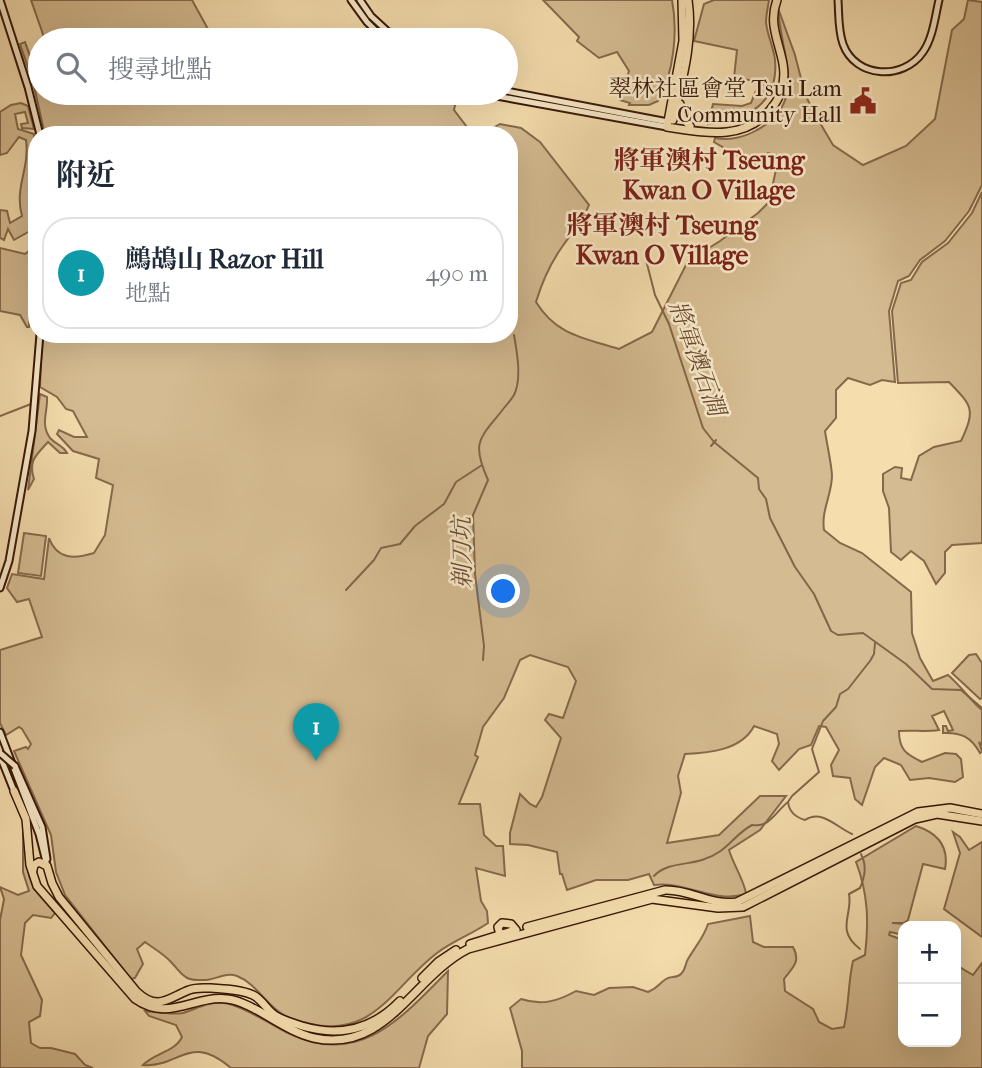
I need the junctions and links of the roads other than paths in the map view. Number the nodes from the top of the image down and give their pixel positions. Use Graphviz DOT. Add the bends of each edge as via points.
graph roads {
  1 [pos="0,0"];
  2 [pos="351,0"];
  3 [pos="360,0"];
  4 [pos="682,0"];
  5 [pos="688,0"];
  6 [pos="777,0"];
  7 [pos="838,0"];
  8 [pos="939,0"];
  9 [pos="373,28"];
  10 [pos="384,28"];
  11 [pos="28,87"];
  12 [pos="518,93"];
  13 [pos="680,96"];
  14 [pos="518,99"];
  15 [pos="32,105"];
  16 [pos="670,125"];
  17 [pos="38,126"];
  18 [pos="690,126"];
  19 [pos="699,130"];
  20 [pos="39,343"];
  21 [pos="0,588"];
  22 [pos="0,732"];
  23 [pos="0,755"];
  24 [pos="0,763"];
  25 [pos="6,770"];
  26 [pos="1,779"];
  27 [pos="14,791"];
  28 [pos="982,814"];
  29 [pos="982,821"];
  30 [pos="47,866"];
  31 [pos="33,877"];
  32 [pos="665,890"];
  33 [pos="671,900"];
  34 [pos="500,935"];
  35 [pos="510,937"];
  36 [pos="239,991"];
  37 [pos="241,1003"];
  1 -- 11 [label="main road"];
  2 -- 9 [label="main road"];
  3 -- 10 [label="main road"];
  4 -- 16 [label="main road" via="683,41"];
  5 -- 13 [label="main road" via="690,37"];
  6 -- 19 [label="main road" via="773,27 784,73 776,103 763,118 743,128"];
  7 -- 8 [label="main road" via="842,41 853,59 876,71 912,64 924,50"];
  12 -- 16 [label="main road"];
  13 -- 16 [label="main road"];
  13 -- 18 [label="main road" via="680,111"];
  14 -- 16 [label="main road"];
  15 -- 17 [label="main road"];
  16 -- 18 [label="main road"];
  16 -- 19 [label="main road"];
  18 -- 19 [label="main road"];
  20 -- 21 [label="main road" via="19,513"];
  22 -- 30 [label="main road"];
  23 -- 25 [label="main road"];
  23 -- 30 [label="main road, bridge" via="13,763 22,778 44,832"];
  24 -- 25 [label="main road"];
  25 -- 27 [label="main road"];
  26 -- 27 [label="main road"];
  27 -- 31 [label="main road" via="26,819"];
  28 -- 32 [label="main road" via="950,808 918,812 737,902"];
  29 -- 33 [label="main road" via="937,814 915,819 743,907"];
  30 -- 31 [label="main road" via="36,863"];
  30 -- 36 [label="main road" via="59,897 145,998 164,1002 201,988"];
  31 -- 37 [label="main road" via="127,992 143,1004 166,1010 216,999"];
  32 -- 33 [label="main road" via="672,894"];
  32 -- 34 [label="main road" via="516,930 502,923"];
  33 -- 35 [label="main road" via="642,901"];
  34 -- 35 [label="main road"];
  34 -- 36 [label="main road" via="445,956 389,1012 353,1030 319,1030 282,1019 256,997"];
  35 -- 37 [label="main road" via="453,956 386,1022 351,1038 304,1035"];
  36 -- 37 [label="main road" via="250,998 249,1003"];
}
